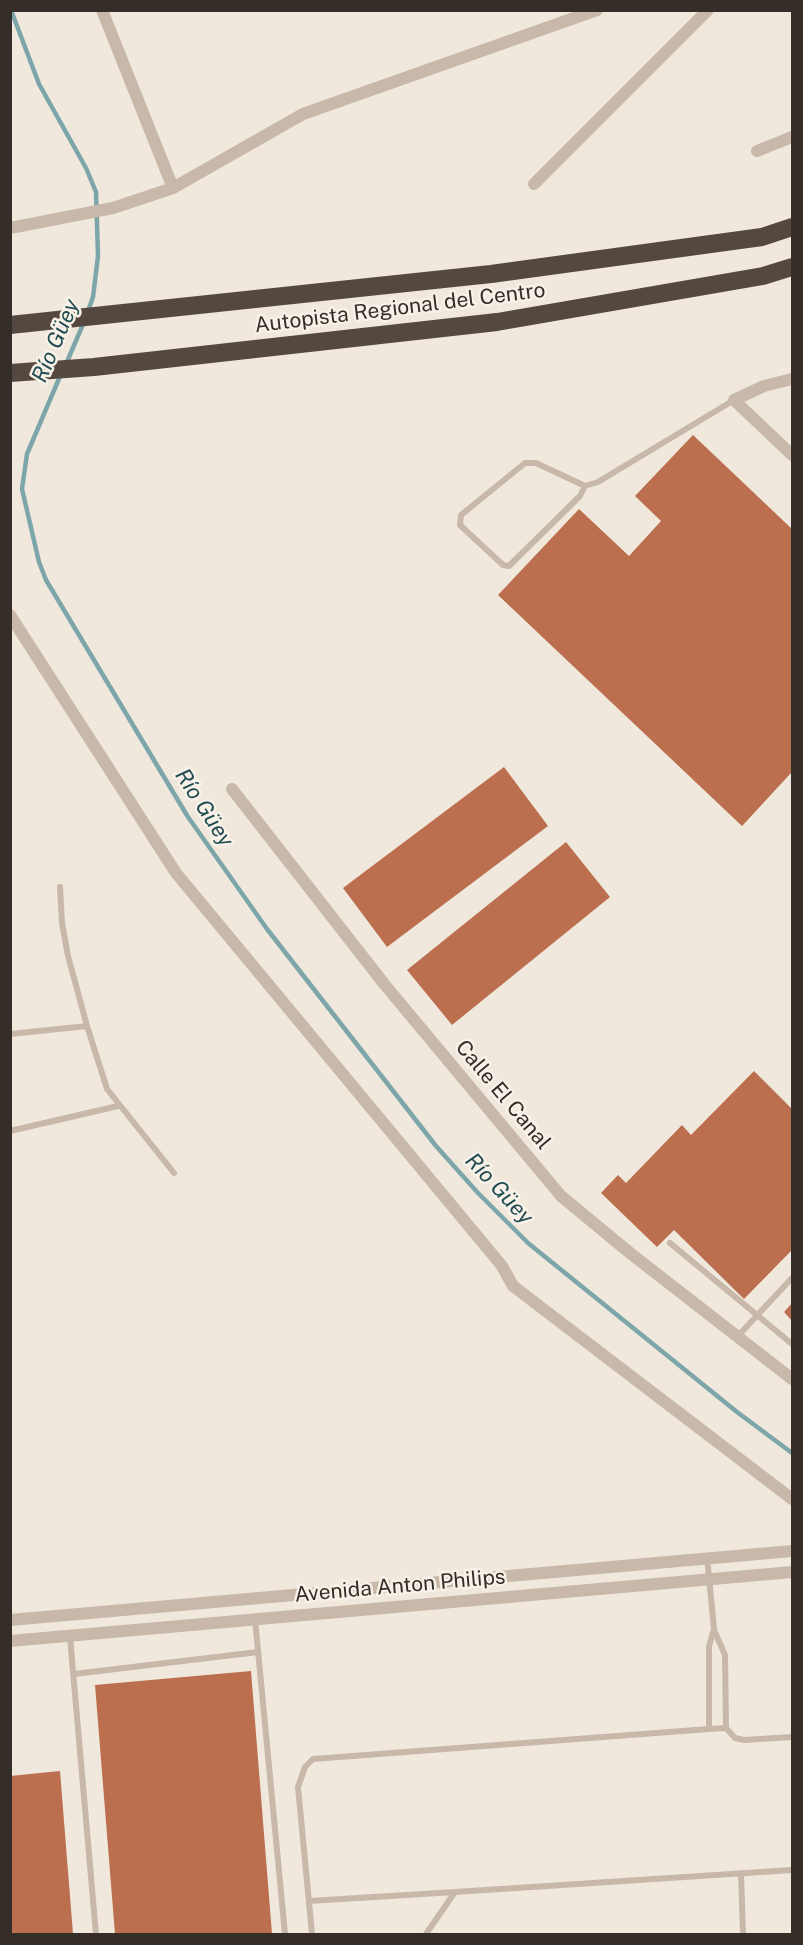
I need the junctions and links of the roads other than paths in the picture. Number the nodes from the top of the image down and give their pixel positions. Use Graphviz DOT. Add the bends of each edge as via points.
graph roads {
  1 [pos="102,10"];
  2 [pos="597,10"];
  3 [pos="708,10"];
  4 [pos="792,137"];
  5 [pos="757,151"];
  6 [pos="534,184"];
  7 [pos="173,188"];
  8 [pos="792,227"];
  9 [pos="10,228"];
  10 [pos="792,267"];
  11 [pos="16,324"];
  12 [pos="10,373"];
  13 [pos="792,379"];
  14 [pos="734,400"];
  15 [pos="792,455"];
  16 [pos="585,486"];
  17 [pos="10,615"];
  18 [pos="232,789"];
  19 [pos="60,887"];
  20 [pos="87,1026"];
  21 [pos="10,1034"];
  22 [pos="118,1106"];
  23 [pos="10,1131"];
  24 [pos="174,1173"];
  25 [pos="670,1243"];
  26 [pos="792,1278"];
  27 [pos="755,1316"];
  28 [pos="737,1338"];
  29 [pos="792,1344"];
  30 [pos="792,1379"];
  31 [pos="792,1498"];
  32 [pos="792,1551"];
  33 [pos="707,1557"];
  34 [pos="792,1572"];
  35 [pos="709,1579"];
  36 [pos="255,1618"];
  37 [pos="10,1620"];
  38 [pos="714,1629"];
  39 [pos="70,1637"];
  40 [pos="10,1641"];
  41 [pos="258,1652"];
  42 [pos="74,1674"];
  43 [pos="726,1728"];
  44 [pos="709,1729"];
  45 [pos="792,1737"];
  46 [pos="792,1870"];
  47 [pos="741,1874"];
  48 [pos="455,1892"];
  49 [pos="309,1902"];
  50 [pos="96,1935"];
  51 [pos="285,1935"];
  52 [pos="312,1935"];
  53 [pos="426,1935"];
  54 [pos="743,1935"];
  1 -- 7 [label="street"];
  2 -- 7 [label="street" via="303,114"];
  3 -- 6 [label="street"];
  4 -- 5 [label="street"];
  7 -- 9 [label="street" via="113,208"];
  8 -- 11 [label="highway, Autopista Regional del Centro" via="762,237 502,273"];
  10 -- 12 [label="highway, Autopista Regional del Centro" via="763,276 497,322"];
  13 -- 14 [label="street"];
  14 -- 15 [label="street"];
  14 -- 16 [label="lane" via="598,482"];
  16 -- 16 [label="lane" via="580,496 509,566 503,565 460,525 461,515 525,463 536,463"];
  17 -- 31 [label="street" via="176,873 502,1266 513,1286"];
  18 -- 28 [label="street, Calle El Canal" via="385,985 561,1196"];
  19 -- 20 [label="lane" via="68,956"];
  20 -- 21 [label="lane"];
  20 -- 22 [label="lane" via="99,1072"];
  22 -- 23 [label="lane"];
  22 -- 24 [label="lane"];
  25 -- 27 [label="lane"];
  26 -- 27 [label="lane"];
  27 -- 28 [label="lane"];
  27 -- 29 [label="lane"];
  28 -- 30 [label="street, Calle El Canal"];
  32 -- 33 [label="street, Avenida Anton Philips"];
  33 -- 35 [label="lane"];
  33 -- 37 [label="street, Avenida Anton Philips"];
  34 -- 35 [label="street, Avenida Anton Philips"];
  35 -- 36 [label="street, Avenida Anton Philips"];
  35 -- 38 [label="lane"];
  36 -- 39 [label="street, Avenida Anton Philips"];
  36 -- 41 [label="lane"];
  38 -- 43 [label="lane" via="725,1655"];
  38 -- 44 [label="lane" via="709,1646"];
  39 -- 40 [label="street, Avenida Anton Philips"];
  39 -- 42 [label="lane"];
  41 -- 42 [label="lane"];
  41 -- 51 [label="lane"];
  42 -- 50 [label="lane"];
  43 -- 44 [label="lane"];
  43 -- 45 [label="lane" via="735,1738 744,1740"];
  44 -- 49 [label="lane" via="313,1759 305,1767 298,1787"];
  46 -- 47 [label="lane"];
  47 -- 48 [label="lane"];
  47 -- 54 [label="lane"];
  48 -- 49 [label="lane"];
  48 -- 53 [label="lane"];
  49 -- 52 [label="lane"];
}
